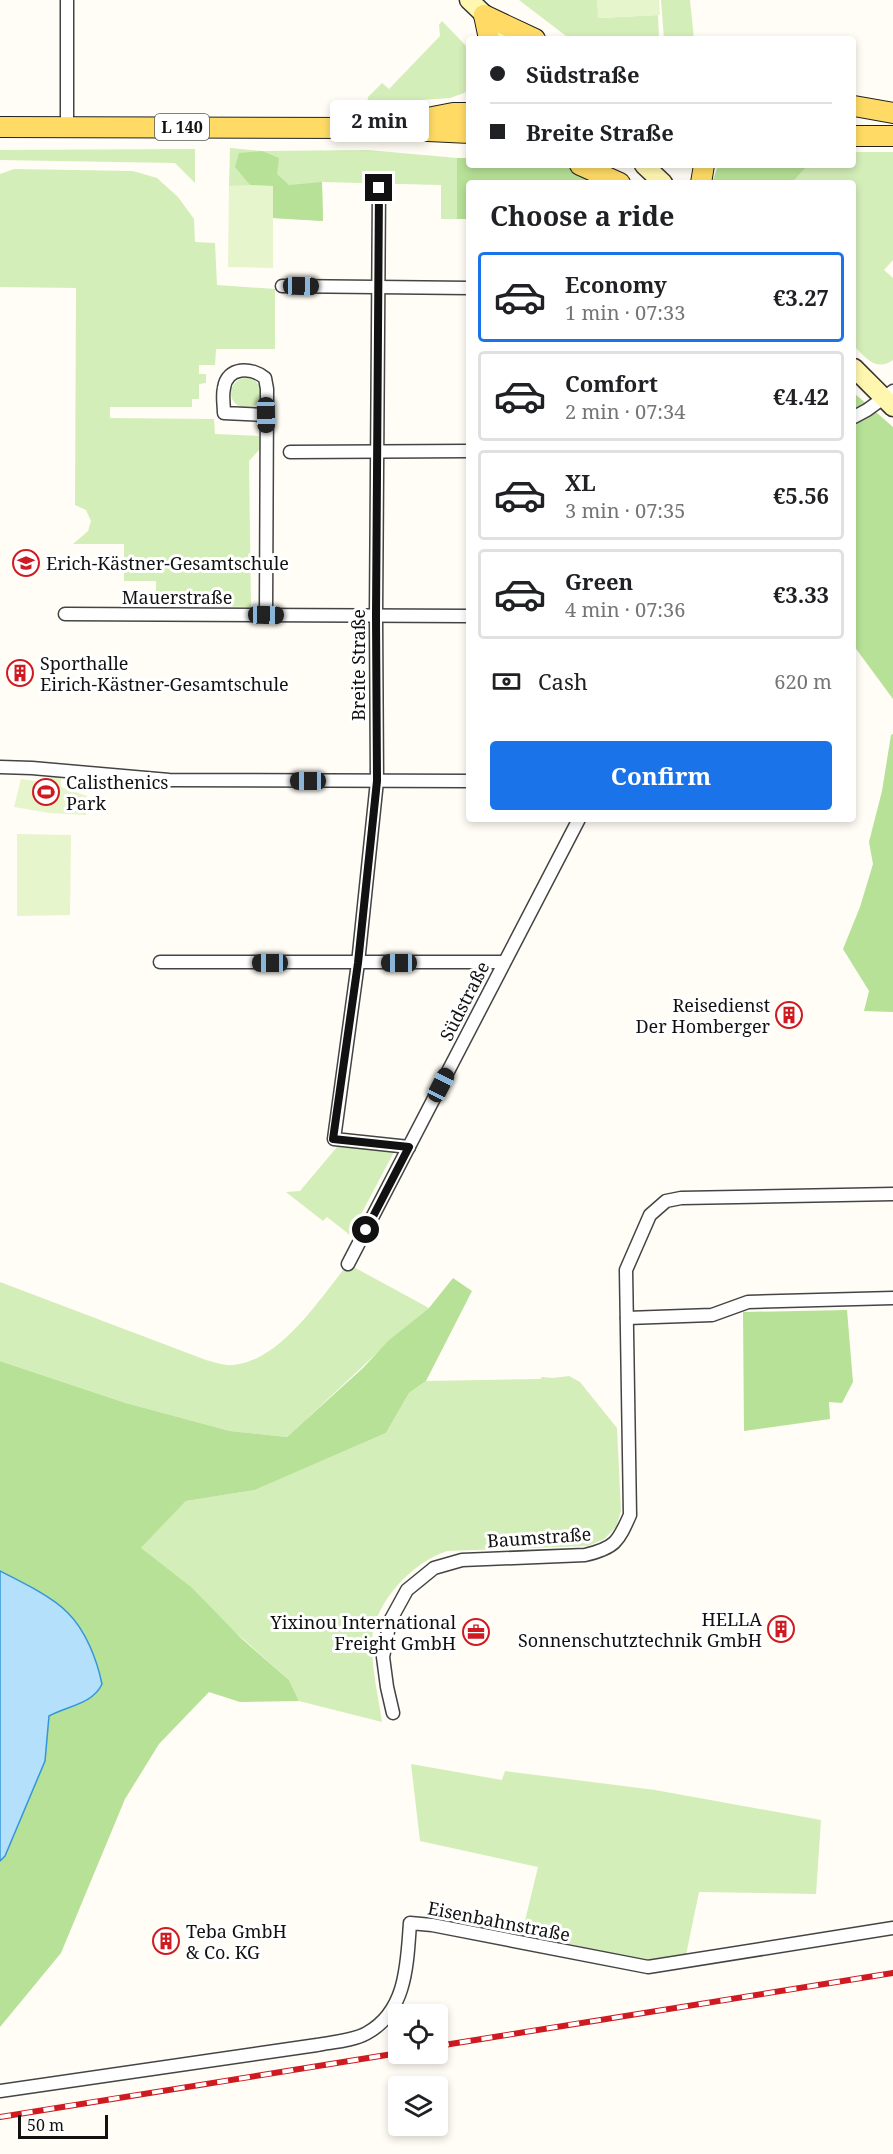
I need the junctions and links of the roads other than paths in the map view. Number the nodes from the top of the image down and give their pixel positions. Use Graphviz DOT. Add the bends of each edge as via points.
graph roads {
  1 [pos="67,0"];
  2 [pos="469,0"];
  3 [pos="484,15"];
  4 [pos="488,36"];
  5 [pos="507,36"];
  6 [pos="529,36"];
  7 [pos="856,106"];
  8 [pos="464,111"];
  9 [pos="893,113"];
  10 [pos="856,118"];
  11 [pos="893,119"];
  12 [pos="0,127"];
  13 [pos="67,127"];
  14 [pos="375,128"];
  15 [pos="466,133"];
  16 [pos="856,136"];
  17 [pos="893,136"];
  18 [pos="587,168"];
  19 [pos="647,168"];
  20 [pos="613,180"];
  21 [pos="660,180"];
  22 [pos="379,188"];
  23 [pos="282,286"];
  24 [pos="379,287"];
  25 [pos="466,288"];
  26 [pos="856,371"];
  27 [pos="890,399"];
  28 [pos="266,415"];
  29 [pos="856,416"];
  30 [pos="378,451"];
  31 [pos="466,451"];
  32 [pos="290,452"];
  33 [pos="65,614"];
  34 [pos="266,615"];
  35 [pos="376,616"];
  36 [pos="466,616"];
  37 [pos="0,767"];
  38 [pos="377,781"];
  39 [pos="466,781"];
  40 [pos="577,822"];
  41 [pos="160,962"];
  42 [pos="504,962"];
  43 [pos="358,963"];
  44 [pos="409,1147"];
  45 [pos="893,1194"];
  46 [pos="348,1264"];
  47 [pos="893,1298"];
  48 [pos="627,1318"];
  49 [pos="393,1713"];
  50 [pos="893,1928"];
  51 [pos="0,2091"];
  1 -- 13 [label="street"];
  2 -- 3 [label="main road"];
  3 -- 4 [label="main road"];
  3 -- 5 [label="main road"];
  3 -- 6 [label="main road"];
  7 -- 9 [label="main road"];
  8 -- 14 [label="main road, L 140"];
  10 -- 11 [label="main road"];
  12 -- 13 [label="main road, L 140"];
  13 -- 14 [label="main road, L 140"];
  14 -- 15 [label="main road, L 140"];
  16 -- 17 [label="main road"];
  18 -- 20 [label="main road"];
  19 -- 21 [label="main road"];
  22 -- 24 [label="street, Breite Straße"];
  23 -- 24 [label="street"];
  24 -- 25 [label="street"];
  24 -- 30 [label="street, Breite Straße"];
  26 -- 27 [label="main road"];
  27 -- 29 [label="street"];
  28 -- 28 [label="street" via="265,378 257,371 236,371 224,388 224,413"];
  28 -- 34 [label="street"];
  30 -- 31 [label="street"];
  30 -- 32 [label="street"];
  30 -- 35 [label="street, Breite Straße"];
  33 -- 34 [label="street, Mauerstraße"];
  34 -- 35 [label="street, Mauerstraße"];
  35 -- 36 [label="street, Mauerstraße"];
  35 -- 38 [label="street, Breite Straße"];
  37 -- 38 [label="street" via="169,780"];
  38 -- 39 [label="street"];
  38 -- 43 [label="street, Breite Straße"];
  40 -- 42 [label="street, Südstraße"];
  41 -- 43 [label="street"];
  42 -- 43 [label="street"];
  42 -- 44 [label="street, Südstraße"];
  43 -- 44 [label="street, Breite Straße" via="333,1139"];
  44 -- 46 [label="street, Südstraße"];
  45 -- 48 [label="street, Baumstraße" via="681,1198 666,1202 650,1215 626,1270"];
  47 -- 48 [label="street" via="748,1302 712,1315"];
  48 -- 49 [label="street, Baumstraße" via="630,1515 620,1538 604,1550 585,1555 462,1560 434,1569 407,1590 390,1621 383,1657"];
  50 -- 51 [label="street, Eisenbahnstraße" via="648,1967 410,1923 407,1971 397,2002 389,2015 365,2034 317,2045"];
}
